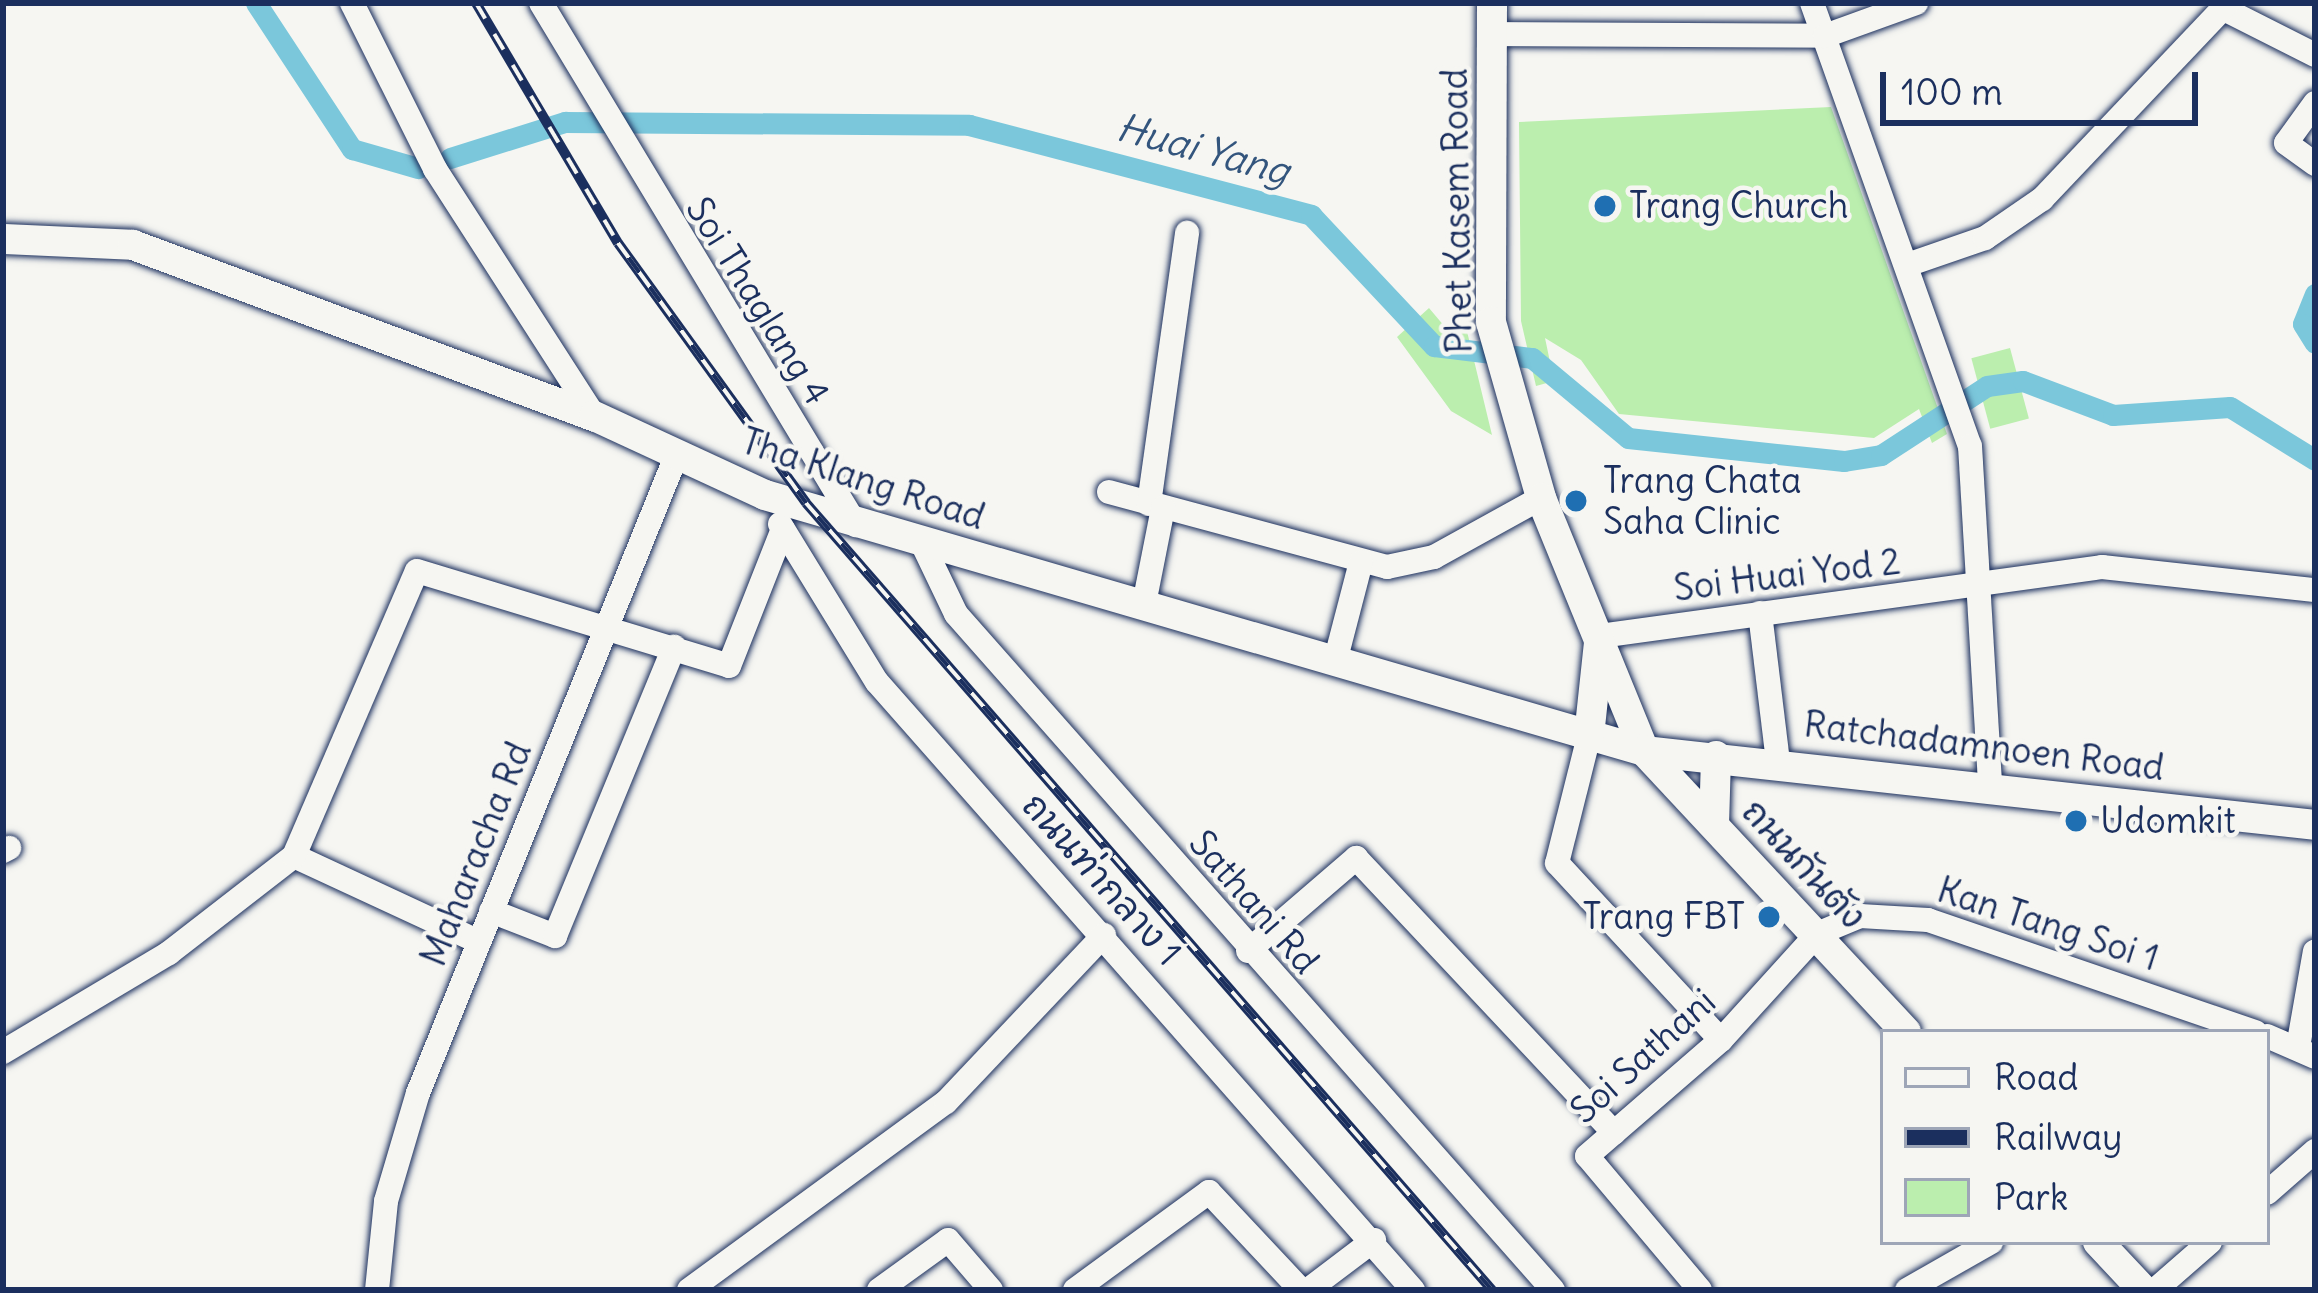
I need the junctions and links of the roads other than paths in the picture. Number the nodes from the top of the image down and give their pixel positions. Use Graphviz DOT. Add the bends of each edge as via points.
graph roads {
  1 [pos="352,3"];
  2 [pos="541,3"];
  3 [pos="1811,3"];
  4 [pos="1916,3"];
  5 [pos="2226,6"];
  6 [pos="1492,19"];
  7 [pos="1825,36"];
  8 [pos="2315,55"];
  9 [pos="2315,103"];
  10 [pos="2315,164"];
  11 [pos="1187,233"];
  12 [pos="3,239"];
  13 [pos="1906,265"];
  14 [pos="594,416"];
  15 [pos="677,454"];
  16 [pos="1109,492"];
  17 [pos="765,496"];
  18 [pos="1541,498"];
  19 [pos="1156,506"];
  20 [pos="856,525"];
  21 [pos="784,529"];
  22 [pos="923,545"];
  23 [pos="1361,562"];
  24 [pos="1982,588"];
  25 [pos="2315,590"];
  26 [pos="1145,599"];
  27 [pos="1760,613"];
  28 [pos="606,628"];
  29 [pos="1600,636"];
  30 [pos="674,647"];
  31 [pos="1336,658"];
  32 [pos="1589,736"];
  33 [pos="1644,751"];
  34 [pos="1716,756"];
  35 [pos="1778,761"];
  36 [pos="1990,784"];
  37 [pos="1714,825"];
  38 [pos="2315,825"];
  39 [pos="294,856"];
  40 [pos="491,911"];
  41 [pos="1817,934"];
  42 [pos="1104,935"];
  43 [pos="479,942"];
  44 [pos="1247,951"];
  45 [pos="2315,951"];
  46 [pos="1903,1029"];
  47 [pos="2245,1029"];
  48 [pos="2270,1037"];
  49 [pos="1721,1040"];
  50 [pos="3,1052"];
  51 [pos="2306,1052"];
  52 [pos="1614,1133"];
  53 [pos="2315,1151"];
  54 [pos="2270,1190"];
  55 [pos="1374,1240"];
  56 [pos="1986,1245"];
  57 [pos="2101,1245"];
  58 [pos="2207,1245"];
  59 [pos="377,1290"];
  60 [pos="689,1290"];
  61 [pos="879,1290"];
  62 [pos="991,1290"];
  63 [pos="1075,1290"];
  64 [pos="1305,1290"];
  65 [pos="1413,1290"];
  66 [pos="1553,1290"];
  67 [pos="1700,1290"];
  68 [pos="1906,1290"];
  69 [pos="2143,1290"];
  70 [pos="2155,1290"];
  1 -- 14 [label="street" via="435,169"];
  2 -- 20 [label="street, Soi Thaglang 4" via="638,176"];
  3 -- 7 [label="street"];
  4 -- 7 [label="street"];
  5 -- 8 [label="street"];
  5 -- 13 [label="street" via="2042,199 1985,238"];
  6 -- 7 [label="street"];
  6 -- 18 [label="main road, Phet Kasem Road" via="1491,322"];
  7 -- 13 [label="street"];
  9 -- 10 [label="street" via="2286,142"];
  11 -- 19 [label="street"];
  12 -- 14 [label="main road, Tha Klang Road" via="133,245"];
  13 -- 24 [label="street" via="1970,446"];
  14 -- 15 [label="main road, Tha Klang Road"];
  15 -- 17 [label="main road, Tha Klang Road"];
  15 -- 28 [label="street, Maharacha Rd"];
  16 -- 19 [label="street"];
  17 -- 20 [label="main road, Tha Klang Road"];
  17 -- 21 [label="street, ถนนท่ากลาง 1"];
  18 -- 23 [label="street" via="1434,557"];
  18 -- 29 [label="main road, Phet Kasem Road"];
  19 -- 23 [label="street"];
  19 -- 26 [label="street"];
  20 -- 22 [label="main road, Tha Klang Road"];
  21 -- 30 [label="street" via="728,666"];
  21 -- 42 [label="street, ถนนท่ากลาง 1" via="877,682"];
  22 -- 26 [label="main road, Tha Klang Road"];
  22 -- 44 [label="street, Sathani Rd" via="956,614"];
  23 -- 31 [label="street"];
  24 -- 25 [label="street, Soi Huai Yod 2" via="2102,567"];
  24 -- 27 [label="street, Soi Huai Yod 2"];
  24 -- 36 [label="street"];
  26 -- 31 [label="main road, Tha Klang Road"];
  27 -- 29 [label="street, Soi Huai Yod 2"];
  27 -- 35 [label="street"];
  28 -- 30 [label="street"];
  28 -- 39 [label="street" via="418,572"];
  28 -- 40 [label="street, Maharacha Rd"];
  29 -- 32 [label="main road"];
  29 -- 33 [label="main road, Phet Kasem Road"];
  30 -- 40 [label="street" via="555,936"];
  31 -- 32 [label="main road, Tha Klang Road"];
  32 -- 33 [label="main road, Tha Klang Road"];
  32 -- 49 [label="street" via="1557,862"];
  33 -- 34 [label="main road, Ratchadamnoen Road"];
  33 -- 37 [label="main road, ถนนกันตัง"];
  34 -- 35 [label="main road, Ratchadamnoen Road"];
  34 -- 37 [label="main road"];
  35 -- 36 [label="main road, Ratchadamnoen Road"];
  36 -- 38 [label="main road, Ratchadamnoen Road"];
  37 -- 41 [label="main road, ถนนกันตัง"];
  39 -- 43 [label="street"];
  39 -- 50 [label="street" via="169,953"];
  40 -- 43 [label="street, Maharacha Rd"];
  41 -- 46 [label="main road, ถนนกันตัง"];
  41 -- 47 [label="street, Kan Tang Soi 1" via="1860,916 1928,920"];
  41 -- 49 [label="street, Soi Sathani"];
  42 -- 55 [label="street, ถนนท่ากลาง 1"];
  42 -- 60 [label="street" via="946,1102"];
  43 -- 59 [label="street, Maharacha Rd" via="418,1093 386,1202"];
  44 -- 52 [label="street" via="1356,858"];
  44 -- 66 [label="street, Sathani Rd"];
  45 -- 51 [label="street"];
  48 -- 51 [label="street"];
  49 -- 52 [label="street, Soi Sathani"];
  52 -- 67 [label="street, Soi Sathani" via="1587,1156"];
  53 -- 54 [label="street"];
  55 -- 64 [label="street"];
  55 -- 65 [label="street, ถนนท่ากลาง 1"];
  56 -- 68 [label="street"];
  57 -- 69 [label="main road"];
  58 -- 70 [label="street"];
  61 -- 62 [label="street" via="948,1240"];
  63 -- 64 [label="street" via="1209,1192"];
}
